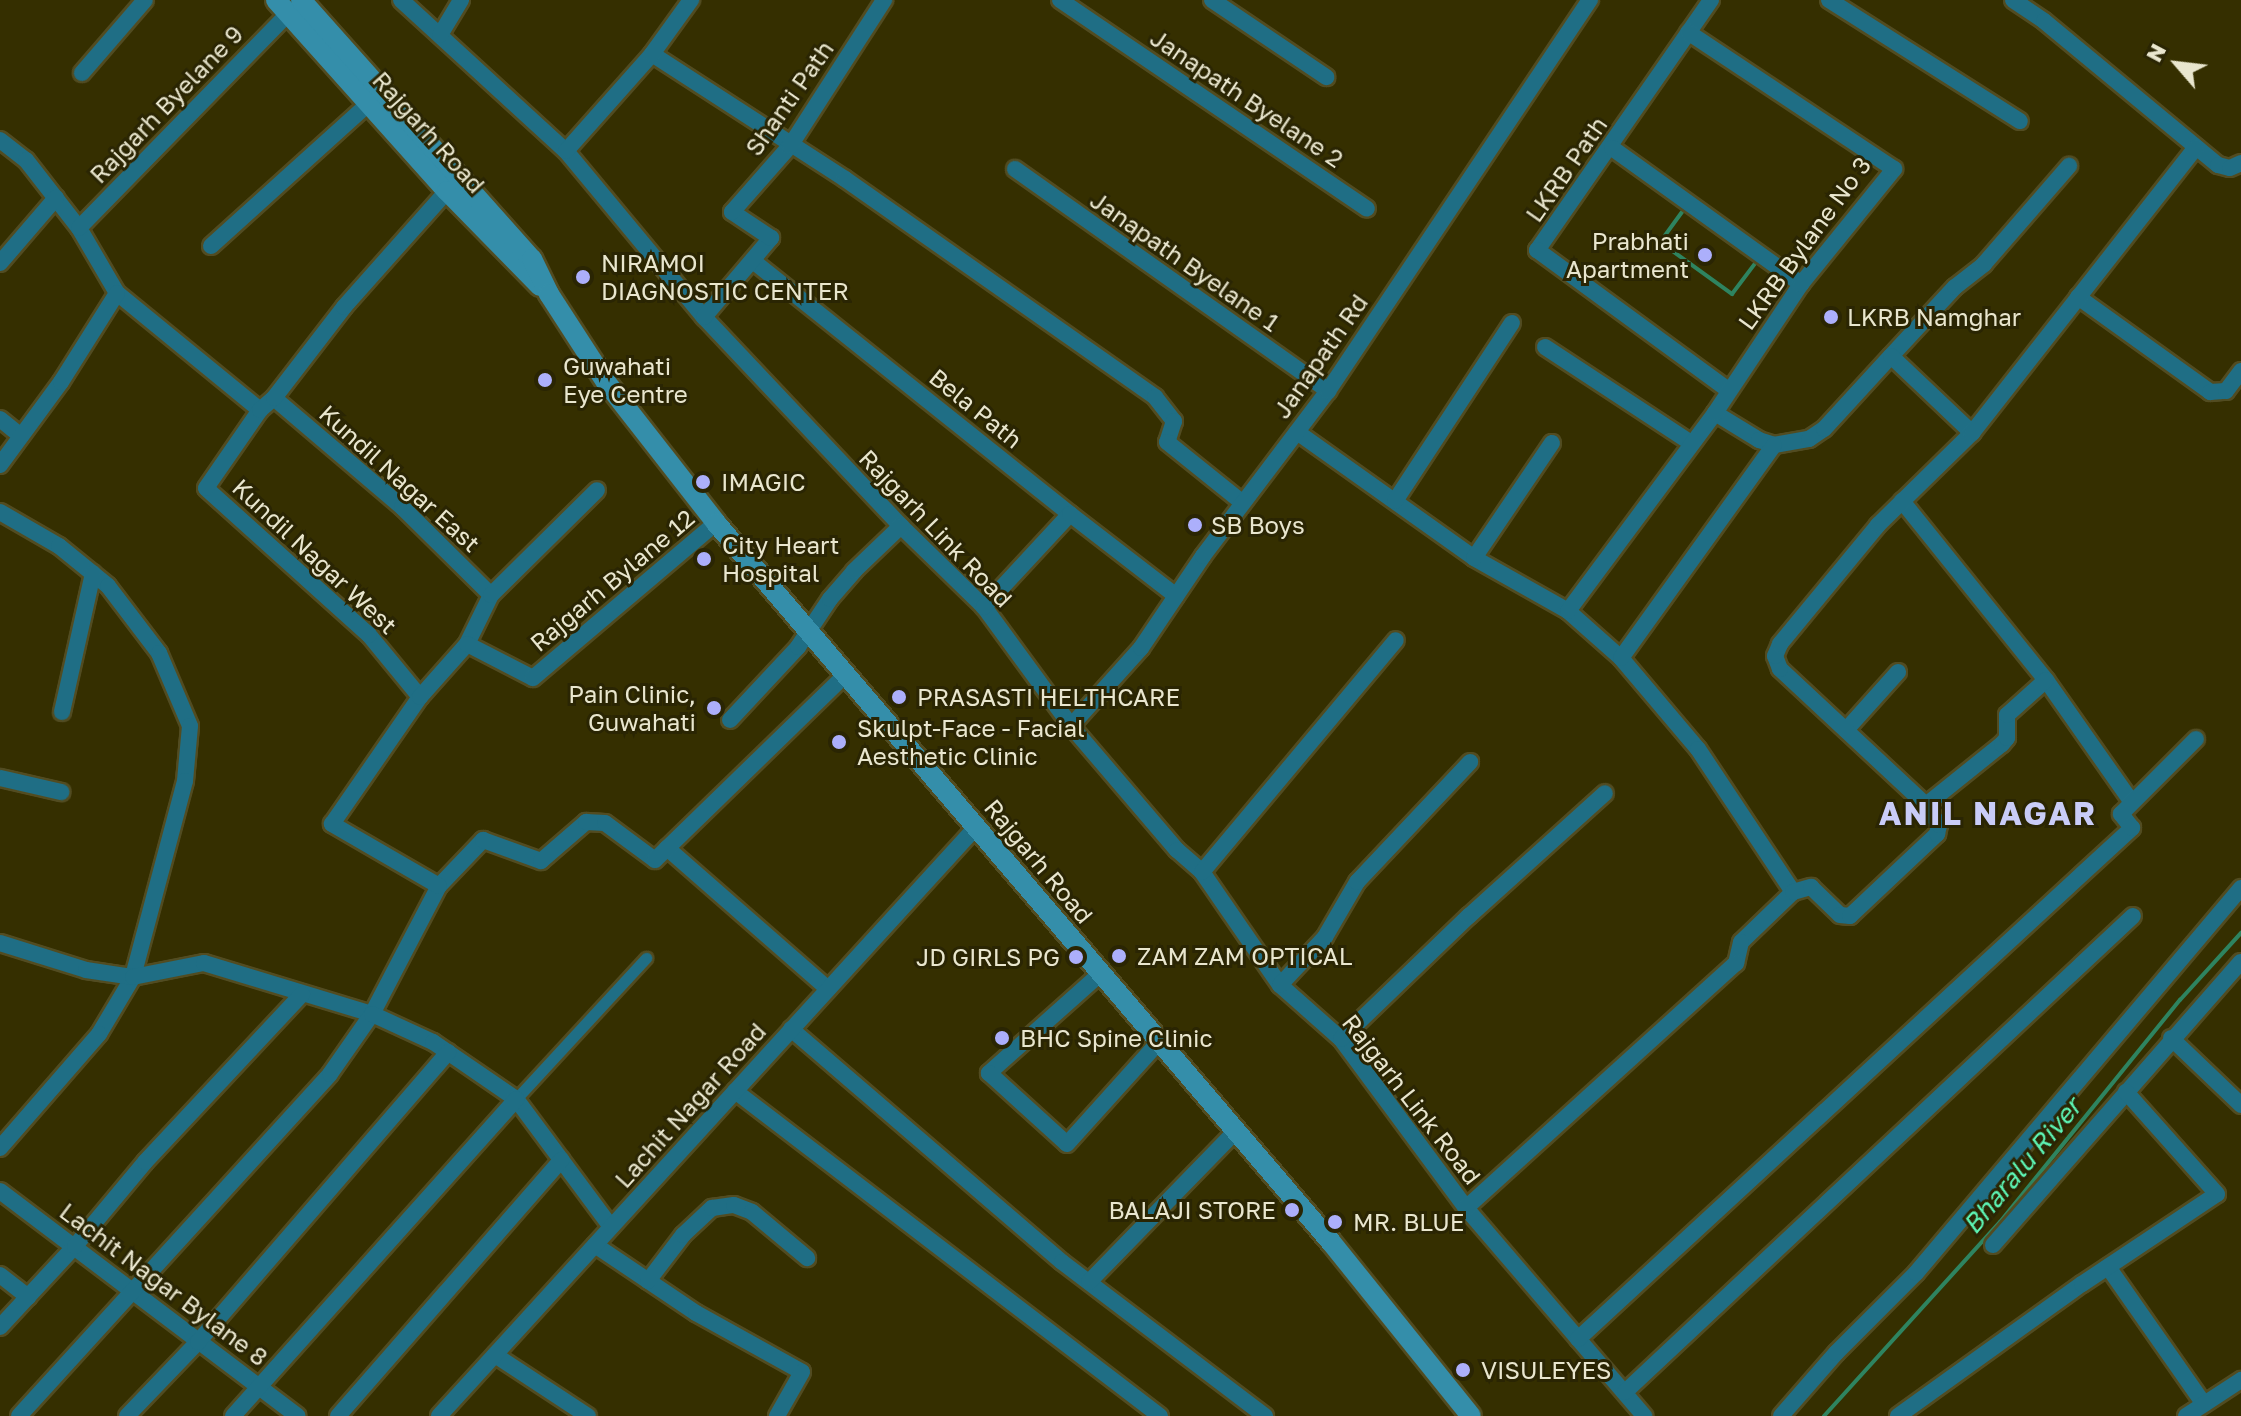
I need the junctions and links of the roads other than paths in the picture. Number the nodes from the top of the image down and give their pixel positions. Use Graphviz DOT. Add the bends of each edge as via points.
graph roads {
  1 [pos="145,0"];
  2 [pos="401,0"];
  3 [pos="461,0"];
  4 [pos="691,0"];
  5 [pos="884,0"];
  6 [pos="1060,0"];
  7 [pos="1212,0"];
  8 [pos="1590,0"];
  9 [pos="1711,0"];
  10 [pos="1829,0"];
  11 [pos="2013,0"];
  12 [pos="288,5"];
  13 [pos="1688,32"];
  14 [pos="440,35"];
  15 [pos="652,54"];
  16 [pos="82,73"];
  17 [pos="1326,77"];
  18 [pos="368,104"];
  19 [pos="2020,121"];
  20 [pos="1,142"];
  21 [pos="790,146"];
  22 [pos="2196,147"];
  23 [pos="1612,148"];
  24 [pos="566,151"];
  25 [pos="2236,165"];
  26 [pos="2069,166"];
  27 [pos="1015,169"];
  28 [pos="447,191"];
  29 [pos="56,198"];
  30 [pos="1367,209"];
  31 [pos="79,228"];
  32 [pos="211,246"];
  33 [pos="753,261"];
  34 [pos="0,263"];
  35 [pos="1801,284"];
  36 [pos="117,293"];
  37 [pos="549,294"];
  38 [pos="2078,297"];
  39 [pos="704,317"];
  40 [pos="1512,323"];
  41 [pos="1545,347"];
  42 [pos="1891,356"];
  43 [pos="2241,371"];
  44 [pos="1728,390"];
  45 [pos="1328,391"];
  46 [pos="274,398"];
  47 [pos="260,410"];
  48 [pos="1715,413"];
  49 [pos="0,419"];
  50 [pos="1297,432"];
  51 [pos="1972,433"];
  52 [pos="21,436"];
  53 [pos="1552,443"];
  54 [pos="1691,443"];
  55 [pos="1774,445"];
  56 [pos="0,465"];
  57 [pos="597,490"];
  58 [pos="1395,501"];
  59 [pos="1902,501"];
  60 [pos="1243,503"];
  61 [pos="0,512"];
  62 [pos="1070,514"];
  63 [pos="716,523"];
  64 [pos="901,526"];
  65 [pos="1474,558"];
  66 [pos="93,573"];
  67 [pos="491,595"];
  68 [pos="1176,596"];
  69 [pos="984,607"];
  70 [pos="1568,611"];
  71 [pos="809,628"];
  72 [pos="1396,640"];
  73 [pos="467,644"];
  74 [pos="1621,658"];
  75 [pos="1898,672"];
  76 [pos="844,676"];
  77 [pos="2046,680"];
  78 [pos="420,697"];
  79 [pos="62,712"];
  80 [pos="730,720"];
  81 [pos="1071,726"];
  82 [pos="1846,730"];
  83 [pos="2196,739"];
  84 [pos="1470,762"];
  85 [pos="0,778"];
  86 [pos="61,792"];
  87 [pos="1605,793"];
  88 [pos="2131,801"];
  89 [pos="1926,805"];
  90 [pos="977,826"];
  91 [pos="667,848"];
  92 [pos="1202,872"];
  93 [pos="439,886"];
  94 [pos="2241,888"];
  95 [pos="1793,892"];
  96 [pos="2133,916"];
  97 [pos="0,943"];
  98 [pos="646,958"];
  99 [pos="2241,962"];
  100 [pos="1100,974"];
  101 [pos="133,977"];
  102 [pos="1280,985"];
  103 [pos="828,989"];
  104 [pos="302,994"];
  105 [pos="372,1014"];
  106 [pos="791,1029"];
  107 [pos="2171,1038"];
  108 [pos="1341,1039"];
  109 [pos="1158,1043"];
  110 [pos="448,1052"];
  111 [pos="735,1091"];
  112 [pos="2126,1092"];
  113 [pos="516,1099"];
  114 [pos="2241,1105"];
  115 [pos="1235,1132"];
  116 [pos="0,1148"];
  117 [pos="561,1160"];
  118 [pos="0,1191"];
  119 [pos="1466,1208"];
  120 [pos="611,1227"];
  121 [pos="595,1245"];
  122 [pos="1993,1245"];
  123 [pos="75,1246"];
  124 [pos="807,1258"];
  125 [pos="2108,1267"];
  126 [pos="0,1275"];
  127 [pos="648,1281"];
  128 [pos="1089,1282"];
  129 [pos="134,1293"];
  130 [pos="28,1297"];
  131 [pos="0,1327"];
  132 [pos="1578,1339"];
  133 [pos="198,1342"];
  134 [pos="495,1355"];
  135 [pos="2241,1380"];
  136 [pos="260,1388"];
  137 [pos="1625,1392"];
  138 [pos="2204,1404"];
  139 [pos="19,1416"];
  140 [pos="127,1416"];
  141 [pos="233,1416"];
  142 [pos="298,1416"];
  143 [pos="338,1416"];
  144 [pos="439,1416"];
  145 [pos="588,1416"];
  146 [pos="777,1416"];
  147 [pos="1160,1416"];
  148 [pos="1265,1416"];
  149 [pos="1471,1416"];
  150 [pos="1644,1416"];
  151 [pos="1781,1416"];
  152 [pos="1898,1416"];
  153 [pos="2186,1416"];
  1 -- 16 [label="street"];
  2 -- 14 [label="street, Rajgarh Link Road"];
  3 -- 14 [label="street"];
  4 -- 15 [label="street"];
  5 -- 21 [label="street, Shanti Path"];
  6 -- 30 [label="street, Janapath Byelane 2"];
  7 -- 17 [label="street"];
  8 -- 45 [label="street, Janapath Rd"];
  9 -- 13 [label="street, LKRB Path"];
  10 -- 19 [label="street"];
  11 -- 22 [label="street"];
  12 -- 18 [label="main road, Rajgarh Road"];
  12 -- 31 [label="street, Rajgarh Byelane 9"];
  12 -- 37 [label="main road, Rajgarh Road" via="532,259"];
  13 -- 23 [label="street, LKRB Path"];
  13 -- 35 [label="street, LKRB Bylane No 3" via="1894,169"];
  14 -- 24 [label="street, Rajgarh Link Road"];
  15 -- 21 [label="street"];
  15 -- 24 [label="street"];
  18 -- 28 [label="main road, Rajgarh Road"];
  18 -- 32 [label="street"];
  20 -- 29 [label="street" via="26,160"];
  21 -- 33 [label="street, Shanti Path" via="732,212 771,238"];
  21 -- 60 [label="street" via="1155,397 1174,421 1167,442"];
  22 -- 25 [label="street" via="2218,165"];
  22 -- 38 [label="street"];
  23 -- 35 [label="street"];
  23 -- 44 [label="street, LKRB Path" via="1537,250"];
  24 -- 39 [label="street, Rajgarh Link Road"];
  26 -- 42 [label="street" via="1984,264 1955,287"];
  27 -- 45 [label="street, Janapath Byelane 1"];
  28 -- 37 [label="main road, Rajgarh Road"];
  28 -- 46 [label="street" via="344,307"];
  29 -- 31 [label="street"];
  29 -- 34 [label="street"];
  31 -- 36 [label="street"];
  33 -- 39 [label="street, Shanti Path"];
  33 -- 62 [label="street, Bela Path"];
  35 -- 44 [label="street, LKRB Bylane No 3"];
  36 -- 47 [label="street"];
  36 -- 52 [label="street"];
  37 -- 63 [label="main road, Rajgarh Road" via="606,382"];
  38 -- 43 [label="street" via="2210,392 2226,391"];
  38 -- 51 [label="street"];
  39 -- 64 [label="street, Rajgarh Link Road"];
  40 -- 58 [label="street"];
  41 -- 54 [label="street"];
  42 -- 51 [label="street"];
  42 -- 55 [label="street" via="1824,429 1809,439"];
  44 -- 48 [label="street, LKRB Bylane No 3"];
  45 -- 50 [label="street, Janapath Rd"];
  46 -- 47 [label="street"];
  46 -- 67 [label="street, Kundil Nagar East" via="402,507"];
  47 -- 78 [label="street, Kundil Nagar West" via="206,488 369,635"];
  48 -- 54 [label="street, LKRB Bylane No 3"];
  48 -- 55 [label="street"];
  49 -- 52 [label="street"];
  50 -- 58 [label="street"];
  50 -- 60 [label="street, Janapath Rd"];
  51 -- 59 [label="street"];
  52 -- 56 [label="street"];
  53 -- 65 [label="street"];
  54 -- 70 [label="street, LKRB Bylane No 3"];
  55 -- 74 [label="street"];
  57 -- 67 [label="street"];
  58 -- 65 [label="street"];
  59 -- 77 [label="street"];
  59 -- 82 [label="street" via="1775,656 1780,669"];
  60 -- 68 [label="street, Janapath Rd"];
  61 -- 66 [label="street"];
  62 -- 68 [label="street, Bela Path"];
  62 -- 69 [label="street"];
  63 -- 71 [label="main road, Rajgarh Road"];
  63 -- 73 [label="street, Rajgarh Bylane 12" via="533,678"];
  64 -- 69 [label="street, Rajgarh Link Road"];
  64 -- 71 [label="street" via="854,571"];
  65 -- 70 [label="street"];
  66 -- 79 [label="street"];
  66 -- 101 [label="street" via="159,653 190,726 185,781"];
  67 -- 73 [label="street"];
  68 -- 81 [label="street, Janapath Rd" via="1141,648"];
  69 -- 81 [label="street, Rajgarh Link Road"];
  70 -- 74 [label="street"];
  71 -- 76 [label="main road, Rajgarh Road"];
  71 -- 80 [label="street" via="798,647"];
  72 -- 92 [label="street"];
  73 -- 78 [label="street"];
  74 -- 95 [label="street" via="1698,749"];
  75 -- 82 [label="street"];
  76 -- 90 [label="main road, Rajgarh Road"];
  76 -- 91 [label="street"];
  77 -- 88 [label="street"];
  77 -- 89 [label="street" via="2007,715 2002,744"];
  78 -- 93 [label="street" via="332,824"];
  81 -- 92 [label="street, Rajgarh Link Road"];
  82 -- 89 [label="street"];
  83 -- 88 [label="street"];
  84 -- 102 [label="street" via="1357,882 1325,937"];
  85 -- 86 [label="street"];
  87 -- 108 [label="street"];
  88 -- 132 [label="street" via="2121,814 2132,828"];
  89 -- 95 [label="street" via="1938,821 1937,834 1850,916 1840,915 1811,887"];
  90 -- 100 [label="main road, Rajgarh Road"];
  90 -- 103 [label="street, Lachit Nagar Road"];
  91 -- 93 [label="street" via="655,860 605,823 586,822 541,861 483,840"];
  91 -- 103 [label="street"];
  92 -- 102 [label="street, Rajgarh Link Road"];
  93 -- 105 [label="street"];
  94 -- 151 [label="street" via="1916,1273"];
  95 -- 119 [label="street" via="1741,942 1736,963"];
  96 -- 137 [label="street"];
  97 -- 101 [label="street" via="86,970"];
  98 -- 113 [label="street"];
  99 -- 107 [label="street"];
  100 -- 109 [label="main road, Rajgarh Road"];
  100 -- 109 [label="street" via="989,1073 1067,1144"];
  101 -- 104 [label="street" via="204,963"];
  101 -- 116 [label="street" via="99,1034"];
  102 -- 108 [label="street, Rajgarh Link Road"];
  103 -- 106 [label="street, Lachit Nagar Road"];
  104 -- 105 [label="street"];
  104 -- 123 [label="street" via="145,1162"];
  105 -- 110 [label="street"];
  105 -- 129 [label="street" via="330,1074"];
  106 -- 111 [label="street, Lachit Nagar Road"];
  106 -- 128 [label="street"];
  107 -- 112 [label="street"];
  107 -- 114 [label="street"];
  108 -- 119 [label="street, Rajgarh Link Road"];
  109 -- 115 [label="main road, Rajgarh Road"];
  110 -- 113 [label="street"];
  110 -- 133 [label="street"];
  111 -- 120 [label="street, Lachit Nagar Road"];
  111 -- 147 [label="street"];
  112 -- 122 [label="street"];
  112 -- 125 [label="street" via="2217,1194"];
  113 -- 117 [label="street"];
  113 -- 136 [label="street"];
  115 -- 128 [label="street"];
  115 -- 149 [label="main road, Rajgarh Road"];
  117 -- 120 [label="street"];
  117 -- 143 [label="street"];
  118 -- 123 [label="street, Lachit Nagar Bylane 8"];
  119 -- 132 [label="street, Rajgarh Link Road"];
  120 -- 121 [label="street, Lachit Nagar Road"];
  121 -- 127 [label="street"];
  121 -- 134 [label="street, Lachit Nagar Road"];
  123 -- 129 [label="street, Lachit Nagar Bylane 8"];
  123 -- 130 [label="street"];
  124 -- 127 [label="street" via="752,1212 734,1205 712,1208 683,1235"];
  125 -- 138 [label="street"];
  125 -- 152 [label="street"];
  126 -- 130 [label="street"];
  127 -- 146 [label="street" via="802,1372"];
  128 -- 148 [label="street"];
  129 -- 133 [label="street, Lachit Nagar Bylane 8"];
  129 -- 139 [label="street"];
  130 -- 131 [label="street"];
  132 -- 137 [label="street, Rajgarh Link Road"];
  133 -- 136 [label="street, Lachit Nagar Bylane 8"];
  133 -- 140 [label="street"];
  134 -- 144 [label="street, Lachit Nagar Road"];
  134 -- 145 [label="street"];
  135 -- 138 [label="street"];
  136 -- 141 [label="street"];
  136 -- 142 [label="street, Lachit Nagar Bylane 8"];
  137 -- 150 [label="street, Rajgarh Link Road"];
  138 -- 153 [label="street"];
}
